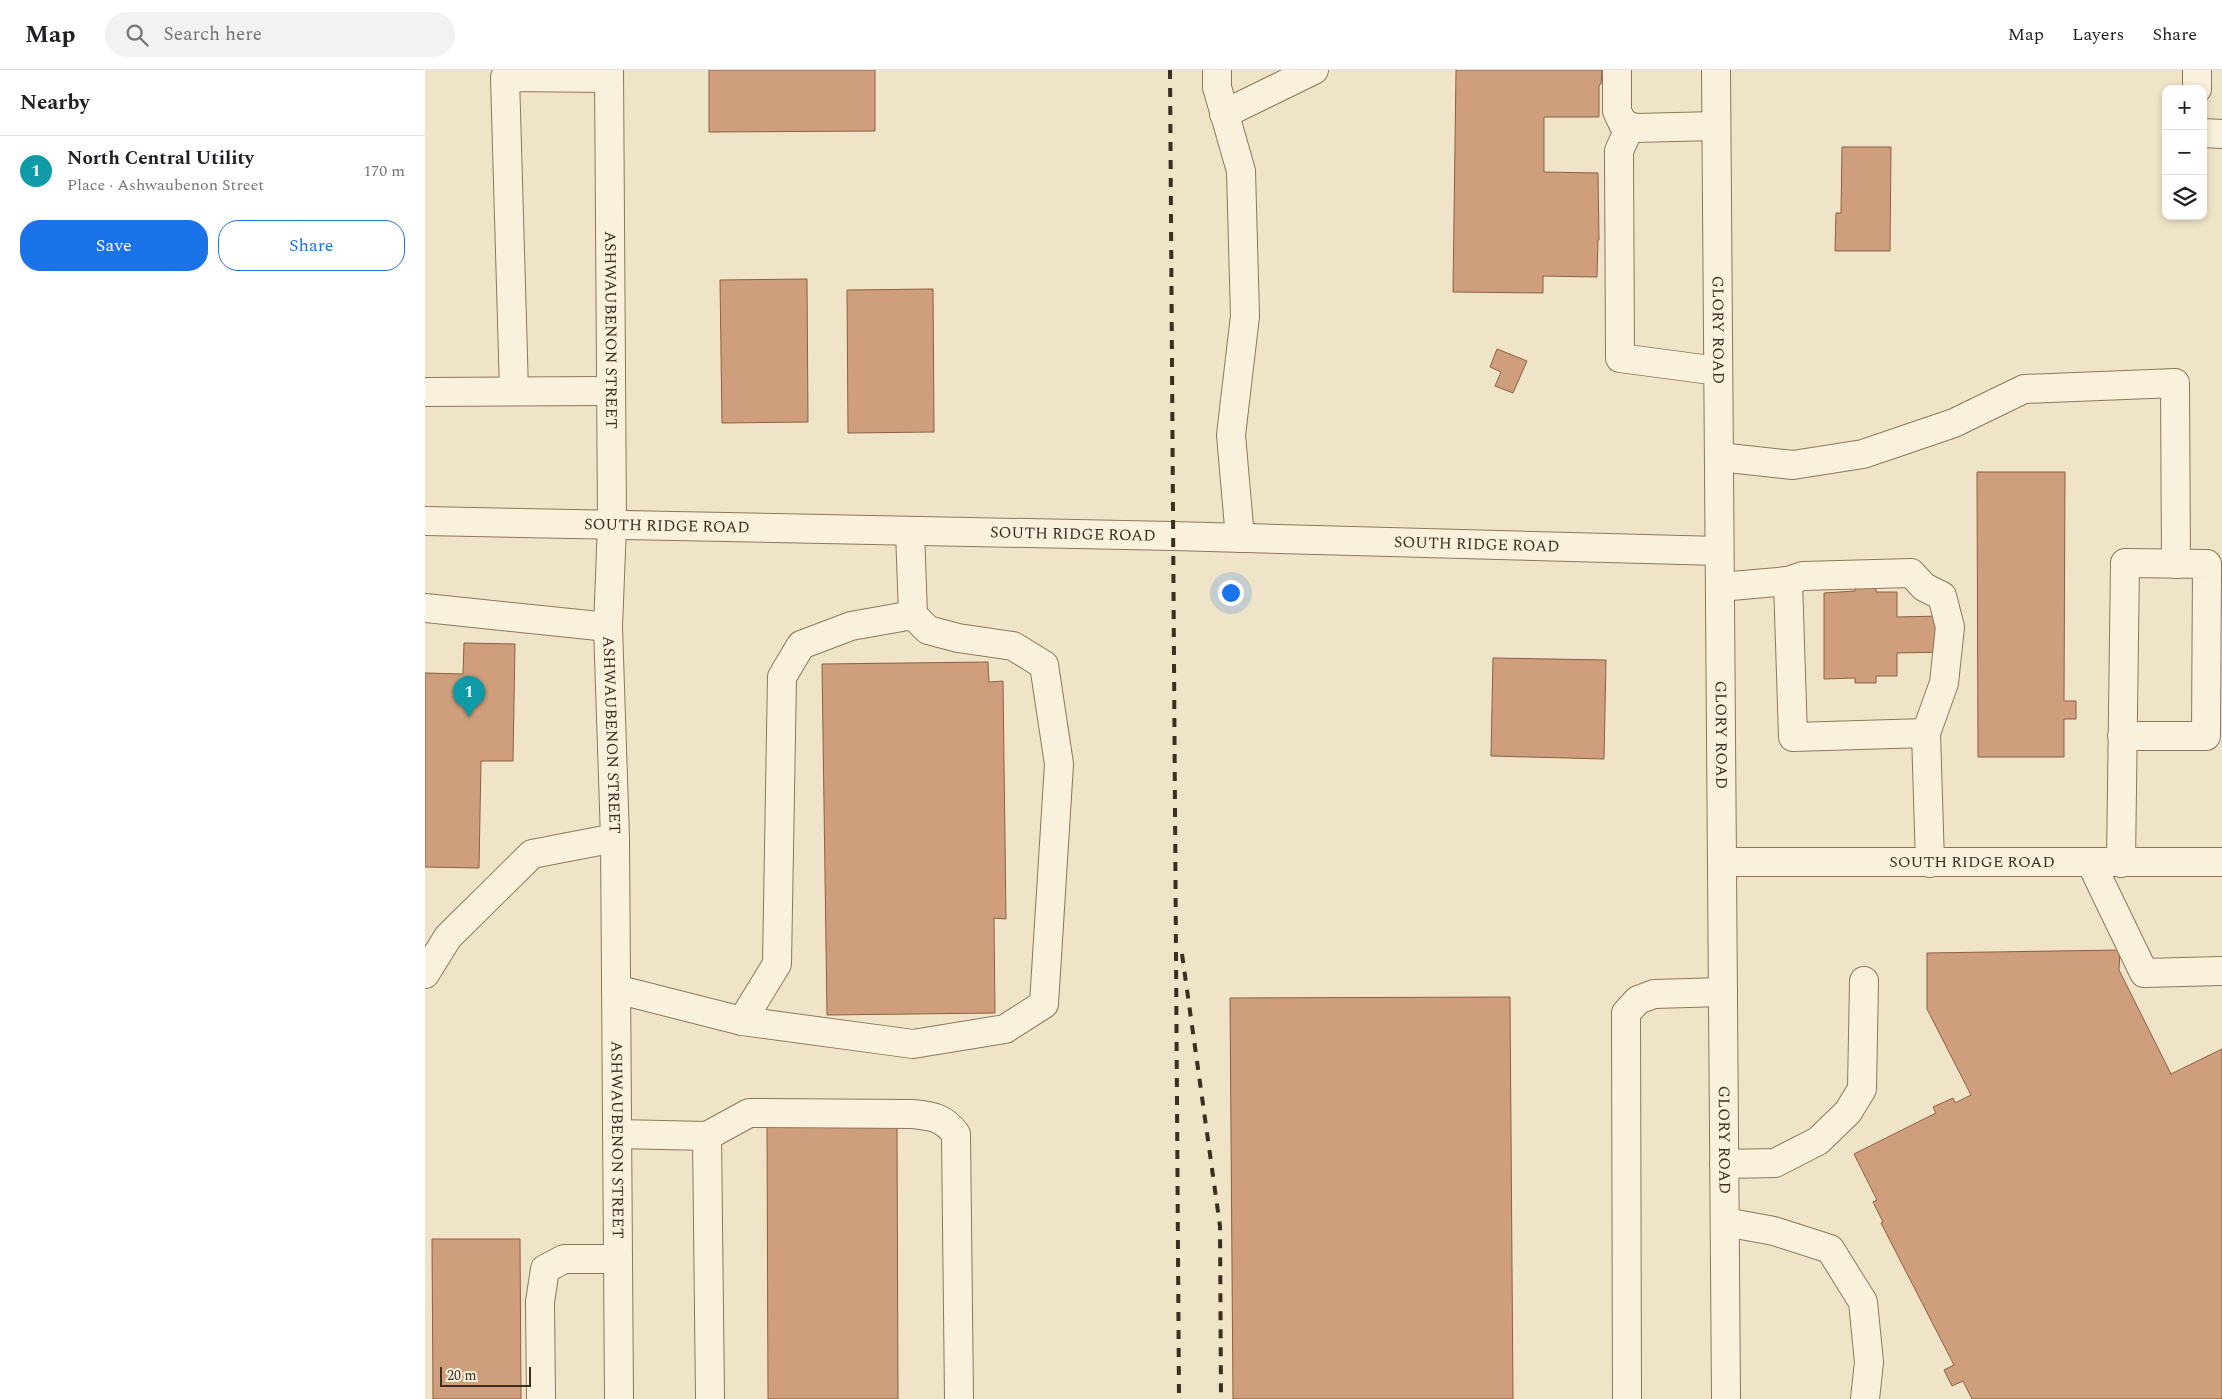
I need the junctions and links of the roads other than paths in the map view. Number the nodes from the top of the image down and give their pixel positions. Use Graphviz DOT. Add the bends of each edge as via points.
graph roads {
  1 [pos="1217,70"];
  2 [pos="1314,70"];
  3 [pos="1617,70"];
  4 [pos="1716,70"];
  5 [pos="2197,70"];
  6 [pos="505,74"];
  7 [pos="609,74"];
  8 [pos="2197,85"];
  9 [pos="1224,114"];
  10 [pos="1630,126"];
  11 [pos="1716,126"];
  12 [pos="2207,133"];
  13 [pos="2222,134"];
  14 [pos="1718,371"];
  15 [pos="514,391"];
  16 [pos="611,391"];
  17 [pos="425,392"];
  18 [pos="1719,457"];
  19 [pos="425,521"];
  20 [pos="612,526"];
  21 [pos="910,531"];
  22 [pos="1240,538"];
  23 [pos="1719,551"];
  24 [pos="2175,564"];
  25 [pos="1788,581"];
  26 [pos="1720,587"];
  27 [pos="425,608"];
  28 [pos="913,615"];
  29 [pos="608,627"];
  30 [pos="1926,733"];
  31 [pos="2122,736"];
  32 [pos="615,838"];
  33 [pos="1722,862"];
  34 [pos="2222,862"];
  35 [pos="1930,863"];
  36 [pos="2091,863"];
  37 [pos="2121,863"];
  38 [pos="2222,971"];
  39 [pos="425,974"];
  40 [pos="1864,981"];
  41 [pos="616,989"];
  42 [pos="1723,992"];
  43 [pos="742,1022"];
  44 [pos="617,1134"];
  45 [pos="707,1136"];
  46 [pos="1724,1164"];
  47 [pos="1725,1222"];
  48 [pos="618,1259"];
  49 [pos="541,1399"];
  50 [pos="619,1399"];
  51 [pos="710,1399"];
  52 [pos="959,1399"];
  53 [pos="1627,1399"];
  54 [pos="1726,1399"];
  55 [pos="1865,1399"];
  1 -- 9 [label="street" via="1217,87"];
  2 -- 9 [label="street"];
  3 -- 10 [label="street" via="1617,111 1623,124"];
  4 -- 11 [label="street, GLORY ROAD"];
  5 -- 8 [label="street"];
  6 -- 7 [label="street"];
  6 -- 15 [label="street"];
  7 -- 16 [label="street, ASHWAUBENON STREET"];
  9 -- 22 [label="street" via="1241,171 1245,316 1231,435"];
  10 -- 11 [label="street"];
  10 -- 14 [label="street" via="1619,151 1620,358"];
  11 -- 14 [label="street, GLORY ROAD"];
  12 -- 13 [label="street"];
  14 -- 18 [label="street, GLORY ROAD"];
  15 -- 16 [label="street"];
  15 -- 17 [label="street"];
  16 -- 20 [label="street, ASHWAUBENON STREET"];
  18 -- 23 [label="street, GLORY ROAD"];
  18 -- 24 [label="street" via="1793,465 1863,454 1954,423 2024,389 2175,383"];
  19 -- 20 [label="street, SOUTH RIDGE ROAD"];
  20 -- 21 [label="street, SOUTH RIDGE ROAD"];
  20 -- 29 [label="street, ASHWAUBENON STREET"];
  21 -- 22 [label="street, SOUTH RIDGE ROAD"];
  21 -- 28 [label="street"];
  22 -- 23 [label="street, SOUTH RIDGE ROAD"];
  23 -- 26 [label="street, GLORY ROAD"];
  24 -- 31 [label="street" via="2125,562"];
  24 -- 31 [label="street" via="2207,564 2206,736"];
  25 -- 26 [label="street"];
  25 -- 30 [label="street" via="1793,737"];
  25 -- 30 [label="street" via="1803,576 1911,573 1924,586 1942,596 1950,627 1944,683"];
  26 -- 33 [label="street, GLORY ROAD"];
  27 -- 29 [label="street"];
  28 -- 43 [label="street" via="851,626 801,645 782,677 777,964"];
  28 -- 43 [label="street" via="928,630 1013,646 1044,665 1059,764 1044,1004 1005,1029 913,1044"];
  29 -- 32 [label="street, ASHWAUBENON STREET"];
  30 -- 35 [label="street"];
  31 -- 37 [label="street"];
  32 -- 39 [label="street" via="532,854 448,937"];
  32 -- 41 [label="street, ASHWAUBENON STREET"];
  33 -- 35 [label="street, SOUTH RIDGE ROAD"];
  33 -- 42 [label="street, GLORY ROAD"];
  34 -- 37 [label="street, SOUTH RIDGE ROAD"];
  35 -- 36 [label="street, SOUTH RIDGE ROAD"];
  36 -- 37 [label="street, SOUTH RIDGE ROAD"];
  36 -- 38 [label="street" via="2144,973"];
  40 -- 46 [label="street" via="1862,1089 1847,1112 1818,1142 1775,1162"];
  41 -- 43 [label="street"];
  41 -- 44 [label="street, ASHWAUBENON STREET"];
  42 -- 46 [label="street, GLORY ROAD"];
  42 -- 53 [label="street" via="1654,994 1638,1000 1626,1013"];
  44 -- 45 [label="street"];
  44 -- 48 [label="street, ASHWAUBENON STREET"];
  45 -- 51 [label="street"];
  45 -- 52 [label="street" via="749,1113 912,1114 931,1116 947,1123 956,1134"];
  46 -- 47 [label="street, GLORY ROAD"];
  47 -- 54 [label="street, GLORY ROAD"];
  47 -- 55 [label="street" via="1774,1231 1830,1249 1863,1302 1869,1362"];
  48 -- 49 [label="street" via="564,1259 545,1269 540,1302"];
  48 -- 50 [label="street, ASHWAUBENON STREET"];
}
